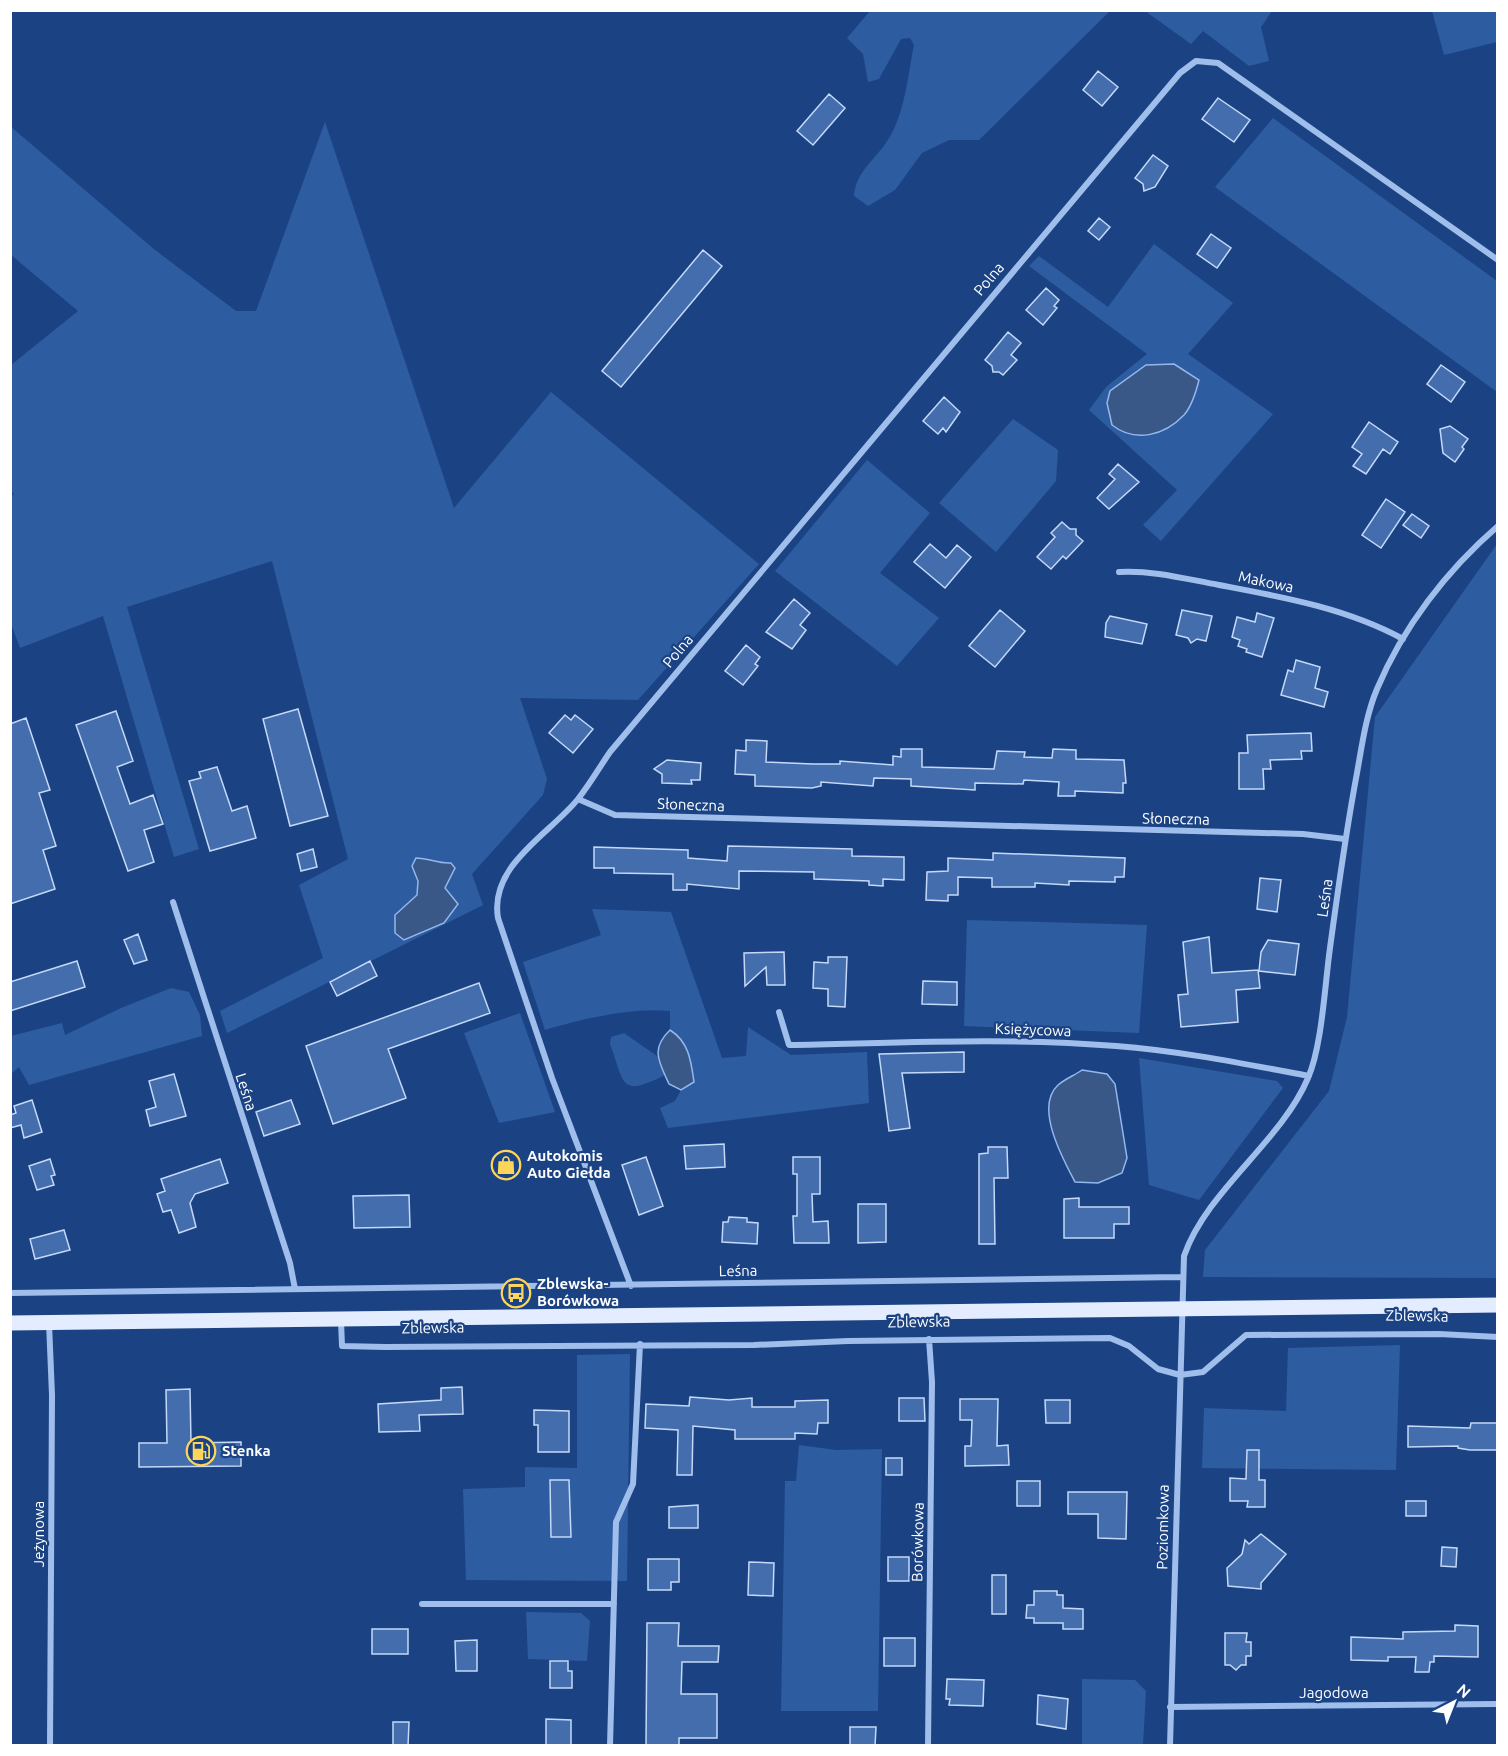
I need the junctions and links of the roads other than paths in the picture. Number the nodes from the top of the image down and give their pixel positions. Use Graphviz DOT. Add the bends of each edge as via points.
graph roads {
  1 [pos="1497,260"];
  2 [pos="1497,526"];
  3 [pos="1119,572"];
  4 [pos="1403,639"];
  5 [pos="578,800"];
  6 [pos="1345,839"];
  7 [pos="173,902"];
  8 [pos="779,1012"];
  9 [pos="1309,1076"];
  10 [pos="1182,1276"];
  11 [pos="631,1286"];
  12 [pos="295,1289"];
  13 [pos="10,1293"];
  14 [pos="1497,1305"];
  15 [pos="1182,1309"];
  16 [pos="11,1320"];
  17 [pos="340,1320"];
  18 [pos="49,1322"];
  19 [pos="1497,1337"];
  20 [pos="929,1339"];
  21 [pos="640,1344"];
  22 [pos="1180,1375"];
  23 [pos="422,1604"];
  24 [pos="614,1604"];
  25 [pos="1497,1704"];
  26 [pos="1170,1707"];
  27 [pos="50,1746"];
  28 [pos="610,1746"];
  29 [pos="928,1746"];
  30 [pos="1170,1746"];
  1 -- 5 [label="street, Polna" via="1218,63 1196,61 1180,73 1040,236 610,752"];
  2 -- 4 [label="street, Leśna" via="1464,557"];
  3 -- 4 [label="street, Makowa" via="1161,574 1279,596 1340,612"];
  4 -- 6 [label="street, Leśna" via="1365,729"];
  5 -- 6 [label="street, Słoneczna" via="615,815 1302,834"];
  5 -- 11 [label="street" via="516,863 500,890 497,910 552,1078"];
  6 -- 9 [label="street, Leśna"];
  7 -- 12 [label="street, Leśna" via="290,1263"];
  8 -- 9 [label="street, Księżycowa" via="789,1045 997,1040 1117,1046"];
  9 -- 10 [label="street, Leśna" via="1296,1102 1188,1243"];
  10 -- 11 [label="street, Leśna"];
  10 -- 15 [label="street, Leśna"];
  11 -- 12 [label="street, Leśna"];
  12 -- 13 [label="street, Leśna"];
  14 -- 15 [label="main road, Zblewska"];
  15 -- 17 [label="main road, Zblewska"];
  15 -- 22 [label="street, Poziomkowa"];
  16 -- 18 [label="main road, Zblewska"];
  17 -- 18 [label="main road, Zblewska"];
  17 -- 21 [label="street, Zblewska" via="342,1346"];
  18 -- 27 [label="street, Jeżynowa"];
  19 -- 22 [label="street, Zblewska" via="1246,1335 1203,1372"];
  20 -- 21 [label="street, Zblewska"];
  20 -- 22 [label="street, Zblewska" via="1110,1338 1129,1346 1158,1369"];
  20 -- 29 [label="street, Borówkowa" via="932,1382"];
  21 -- 24 [label="street" via="633,1484 616,1522"];
  22 -- 26 [label="street, Poziomkowa"];
  23 -- 24 [label="street"];
  24 -- 28 [label="street"];
  25 -- 26 [label="street, Jagodowa"];
  26 -- 30 [label="street, Poziomkowa"];
}
